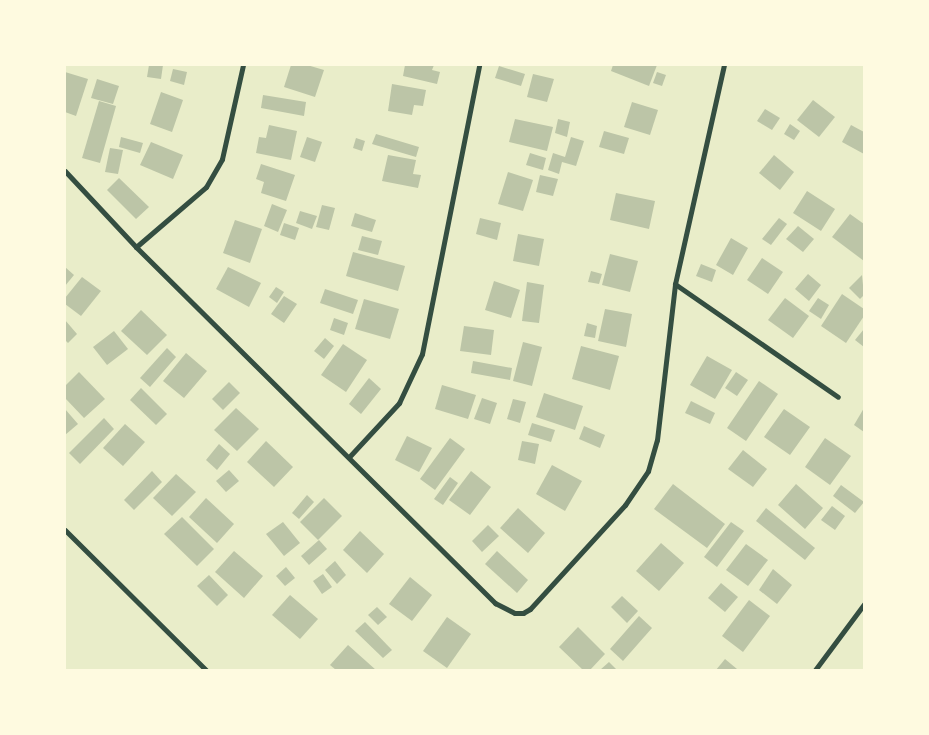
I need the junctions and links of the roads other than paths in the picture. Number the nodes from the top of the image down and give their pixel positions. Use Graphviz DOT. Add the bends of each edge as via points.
graph roads {
  1 [pos="242,65"];
  2 [pos="479,65"];
  3 [pos="724,65"];
  4 [pos="65,171"];
  5 [pos="136,247"];
  6 [pos="676,284"];
  7 [pos="838,397"];
  8 [pos="349,457"];
  9 [pos="65,530"];
  10 [pos="864,604"];
  11 [pos="206,670"];
  12 [pos="815,670"];
  1 -- 5 [label="street" via="222,158 206,187"];
  2 -- 8 [label="street" via="422,354 399,403"];
  3 -- 6 [label="street"];
  4 -- 5 [label="street"];
  5 -- 8 [label="street"];
  6 -- 7 [label="street"];
  6 -- 8 [label="street" via="657,440 648,471 625,505 530,609 514,613 495,603"];
  9 -- 11 [label="street"];
  10 -- 12 [label="street"];
}
